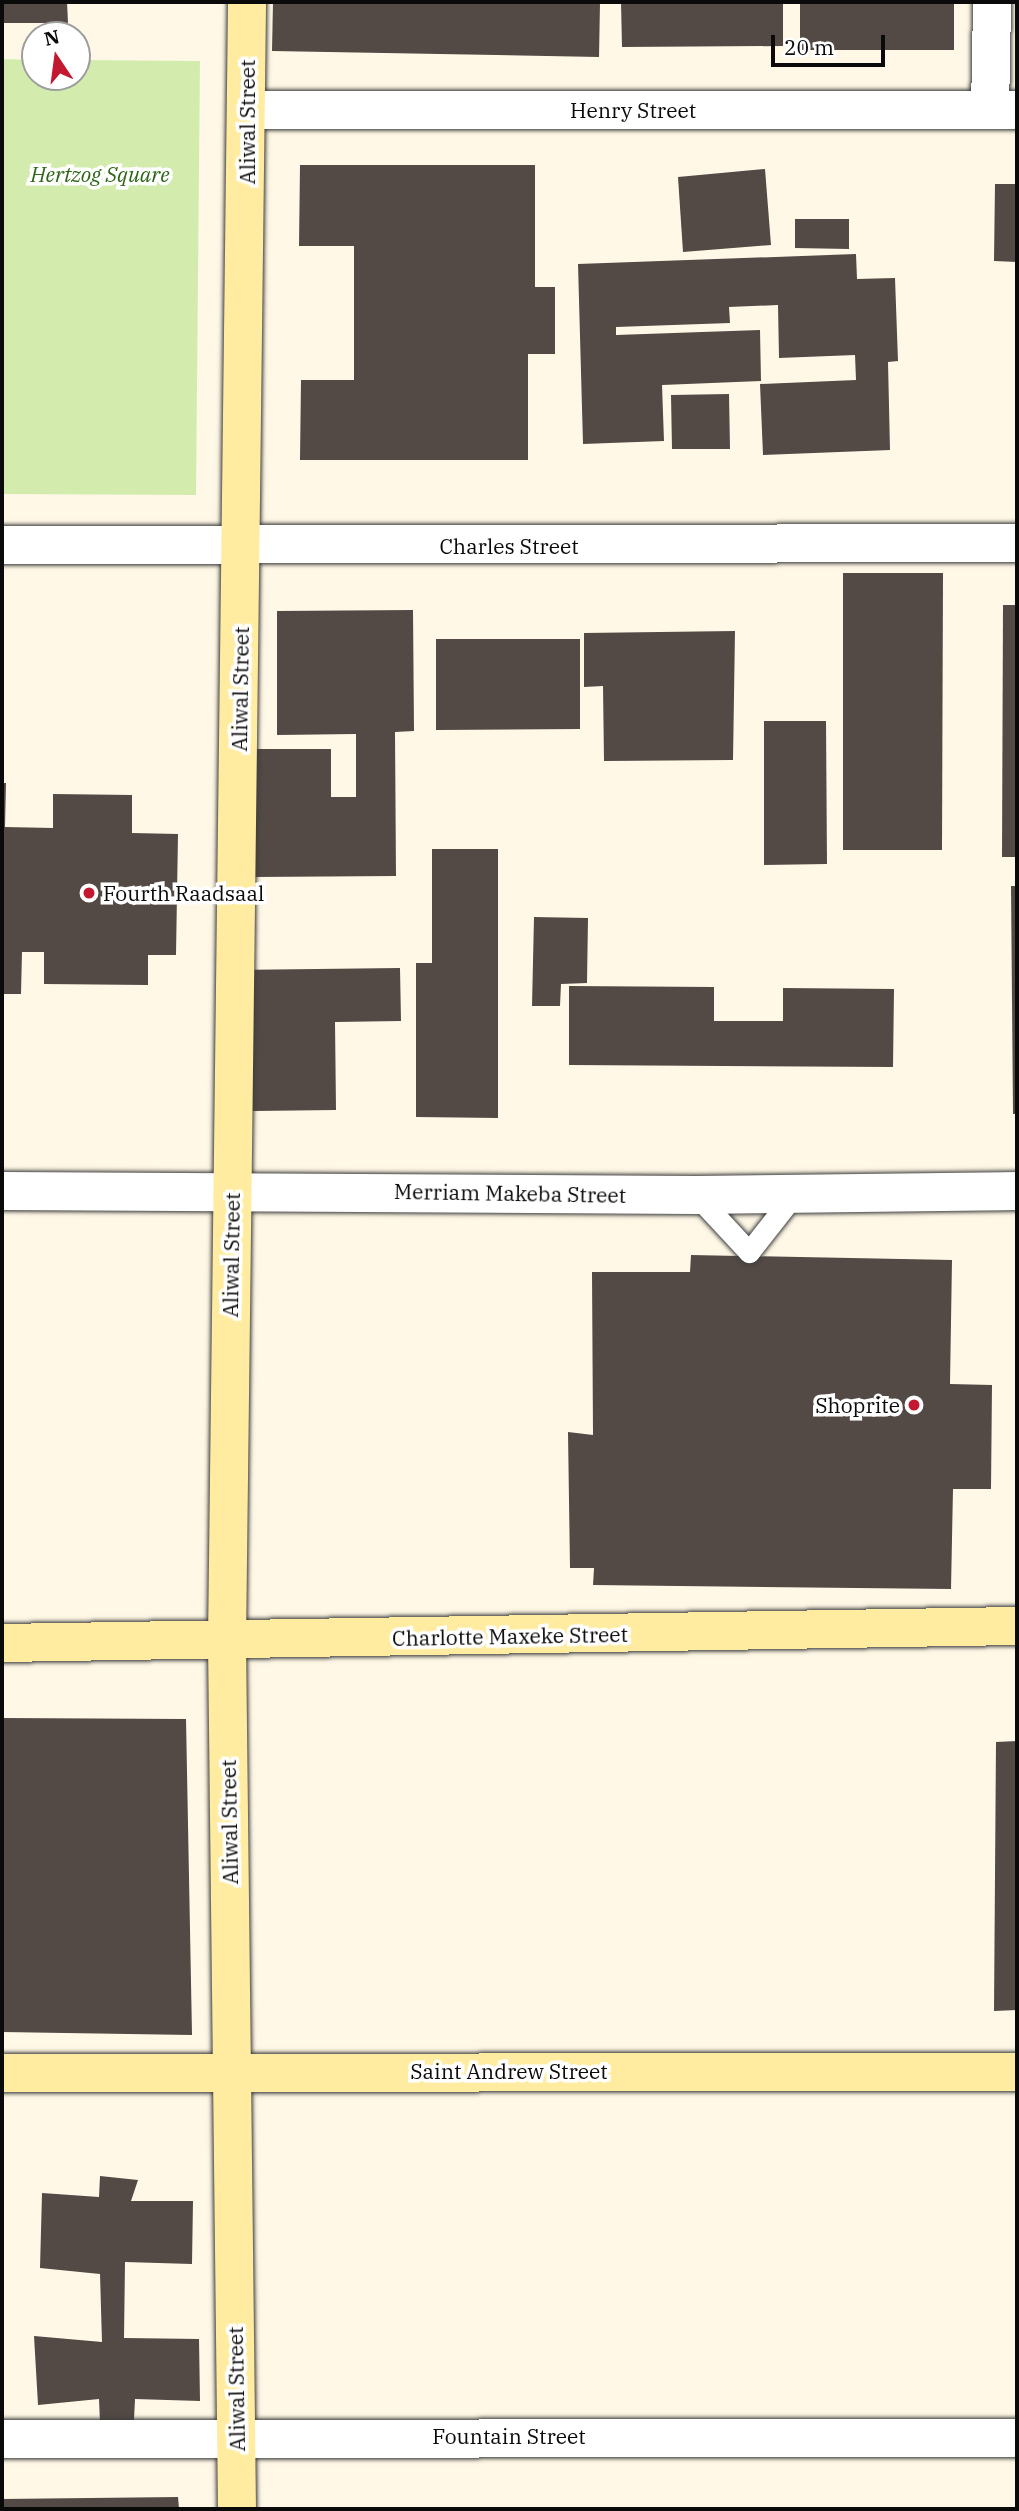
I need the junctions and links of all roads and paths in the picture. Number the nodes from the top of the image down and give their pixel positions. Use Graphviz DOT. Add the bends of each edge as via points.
graph roads {
  1 [pos="247,2"];
  2 [pos="992,2"];
  3 [pos="249,110"];
  4 [pos="1004,110"];
  5 [pos="1017,543"];
  6 [pos="2,545"];
  7 [pos="242,547"];
  8 [pos="232,1190"];
  9 [pos="2,1191"];
  10 [pos="1017,1191"];
  11 [pos="796,1192"];
  12 [pos="696,1195"];
  13 [pos="1017,1626"];
  14 [pos="227,1642"];
  15 [pos="2,1643"];
  16 [pos="232,2070"];
  17 [pos="1017,2072"];
  18 [pos="2,2073"];
  19 [pos="237,2436"];
  20 [pos="1017,2438"];
  21 [pos="2,2439"];
  22 [pos="237,2509"];
  1 -- 3 [label="street, Aliwal Street"];
  2 -- 4 [label="street"];
  3 -- 4 [label="street, Henry Street"];
  3 -- 7 [label="street, Aliwal Street"];
  5 -- 7 [label="street, Charles Street"];
  6 -- 7 [label="street, Charles Street"];
  7 -- 8 [label="street, Aliwal Street"];
  8 -- 9 [label="street, Merriam Makeba Street"];
  8 -- 12 [label="street, Merriam Makeba Street"];
  8 -- 14 [label="street, Aliwal Street"];
  10 -- 11 [label="street, Merriam Makeba Street"];
  11 -- 12 [label="street, Merriam Makeba Street"];
  11 -- 12 [label="lane" via="749,1252"];
  13 -- 14 [label="street, Charlotte Maxeke Street"];
  14 -- 15 [label="street, Charlotte Maxeke Street"];
  14 -- 16 [label="street, Aliwal Street"];
  16 -- 17 [label="street, Saint Andrew Street"];
  16 -- 18 [label="street, Saint Andrew Street"];
  16 -- 19 [label="street, Aliwal Street"];
  19 -- 20 [label="street, Fountain Street"];
  19 -- 21 [label="street, Fountain Street"];
  19 -- 22 [label="street, Aliwal Street"];
}
